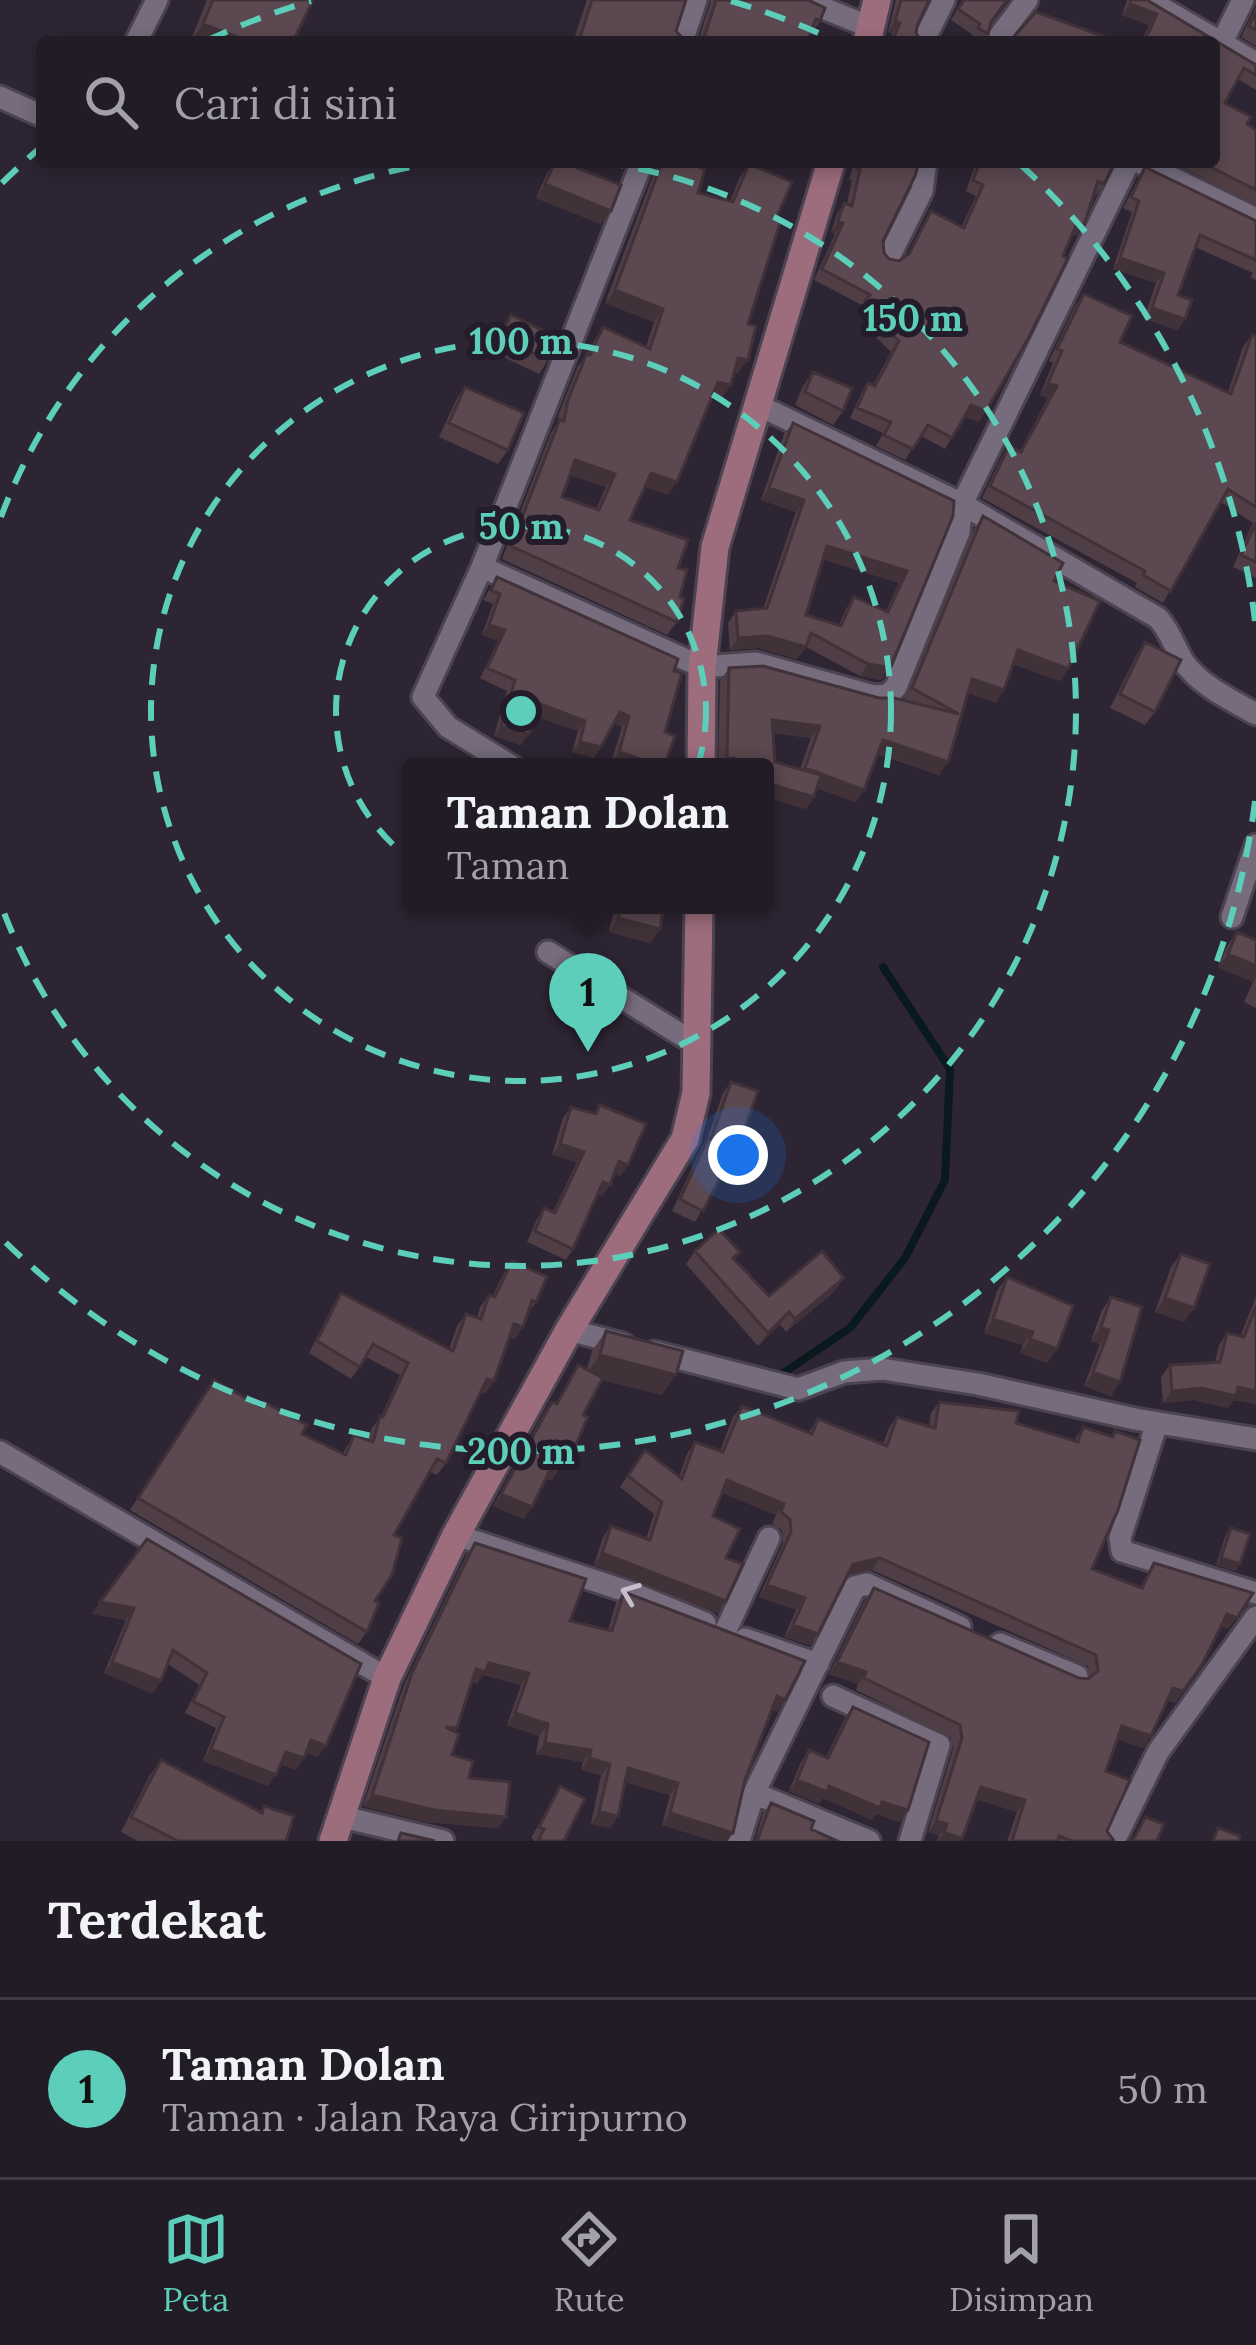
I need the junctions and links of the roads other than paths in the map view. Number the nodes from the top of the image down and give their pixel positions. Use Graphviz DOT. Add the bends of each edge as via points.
graph roads {
  1 [pos="158,0"];
  2 [pos="696,0"];
  3 [pos="802,0"];
  4 [pos="944,0"];
  5 [pos="1028,0"];
  6 [pos="1148,0"];
  7 [pos="1243,0"];
  8 [pos="871,23"];
  9 [pos="139,36"];
  10 [pos="684,36"];
  11 [pos="926,36"];
  12 [pos="1000,36"];
  13 [pos="1211,36"];
  14 [pos="1222,42"];
  15 [pos="1256,63"];
  16 [pos="0,97"];
  17 [pos="36,113"];
  18 [pos="640,168"];
  19 [pos="829,168"];
  20 [pos="925,168"];
  21 [pos="1126,168"];
  22 [pos="1151,168"];
  23 [pos="1256,219"];
  24 [pos="889,257"];
  25 [pos="756,404"];
  26 [pos="962,504"];
  27 [pos="482,567"];
  28 [pos="703,667"];
  29 [pos="1256,714"];
  30 [pos="498,758"];
  31 [pos="700,758"];
  32 [pos="1256,844"];
  33 [pos="699,914"];
  34 [pos="1232,917"];
  35 [pos="548,952"];
  36 [pos="699,1046"];
  37 [pos="569,1330"];
  38 [pos="1156,1423"];
  39 [pos="1256,1438"];
  40 [pos="0,1451"];
  41 [pos="456,1535"];
  42 [pos="769,1538"];
  43 [pos="1256,1593"];
  44 [pos="1256,1617"];
  45 [pos="725,1632"];
  46 [pos="818,1664"];
  47 [pos="1077,1676"];
  48 [pos="388,1678"];
  49 [pos="833,1696"];
  50 [pos="754,1793"];
  51 [pos="338,1829"];
  52 [pos="442,1841"];
  53 [pos="739,1841"];
  54 [pos="869,1841"];
  55 [pos="910,1841"];
  56 [pos="1114,1841"];
  1 -- 9 [label="street"];
  2 -- 10 [label="street"];
  3 -- 8 [label="street"];
  4 -- 11 [label="street"];
  5 -- 12 [label="street"];
  6 -- 13 [label="street"];
  7 -- 14 [label="street"];
  14 -- 15 [label="street"];
  16 -- 17 [label="street"];
  18 -- 27 [label="street"];
  19 -- 25 [label="main road"];
  20 -- 24 [label="street"];
  21 -- 26 [label="street"];
  22 -- 23 [label="street"];
  25 -- 26 [label="street"];
  25 -- 28 [label="main road" via="715,548"];
  26 -- 28 [label="street" via="958,532 891,693 874,696 763,665"];
  26 -- 29 [label="street" via="1158,618 1185,664"];
  27 -- 28 [label="street"];
  27 -- 30 [label="street" via="423,698 448,727"];
  28 -- 31 [label="main road"];
  32 -- 34 [label="street"];
  33 -- 36 [label="main road"];
  35 -- 36 [label="street"];
  36 -- 37 [label="main road" via="693,1116 677,1156"];
  37 -- 38 [label="street" via="799,1389 844,1372 883,1369"];
  37 -- 41 [label="main road"];
  38 -- 39 [label="street"];
  38 -- 43 [label="street" via="1122,1551"];
  40 -- 48 [label="street"];
  45 -- 41 [label="street, one-way"];
  41 -- 48 [label="main road"];
  42 -- 45 [label="street"];
  44 -- 56 [label="street" via="1158,1752"];
  45 -- 46 [label="street"];
  46 -- 47 [label="street" via="851,1591 863,1584"];
  46 -- 50 [label="street"];
  48 -- 51 [label="main road"];
  49 -- 55 [label="street" via="939,1744"];
  50 -- 53 [label="street"];
  50 -- 54 [label="street"];
  51 -- 52 [label="street"];
}
